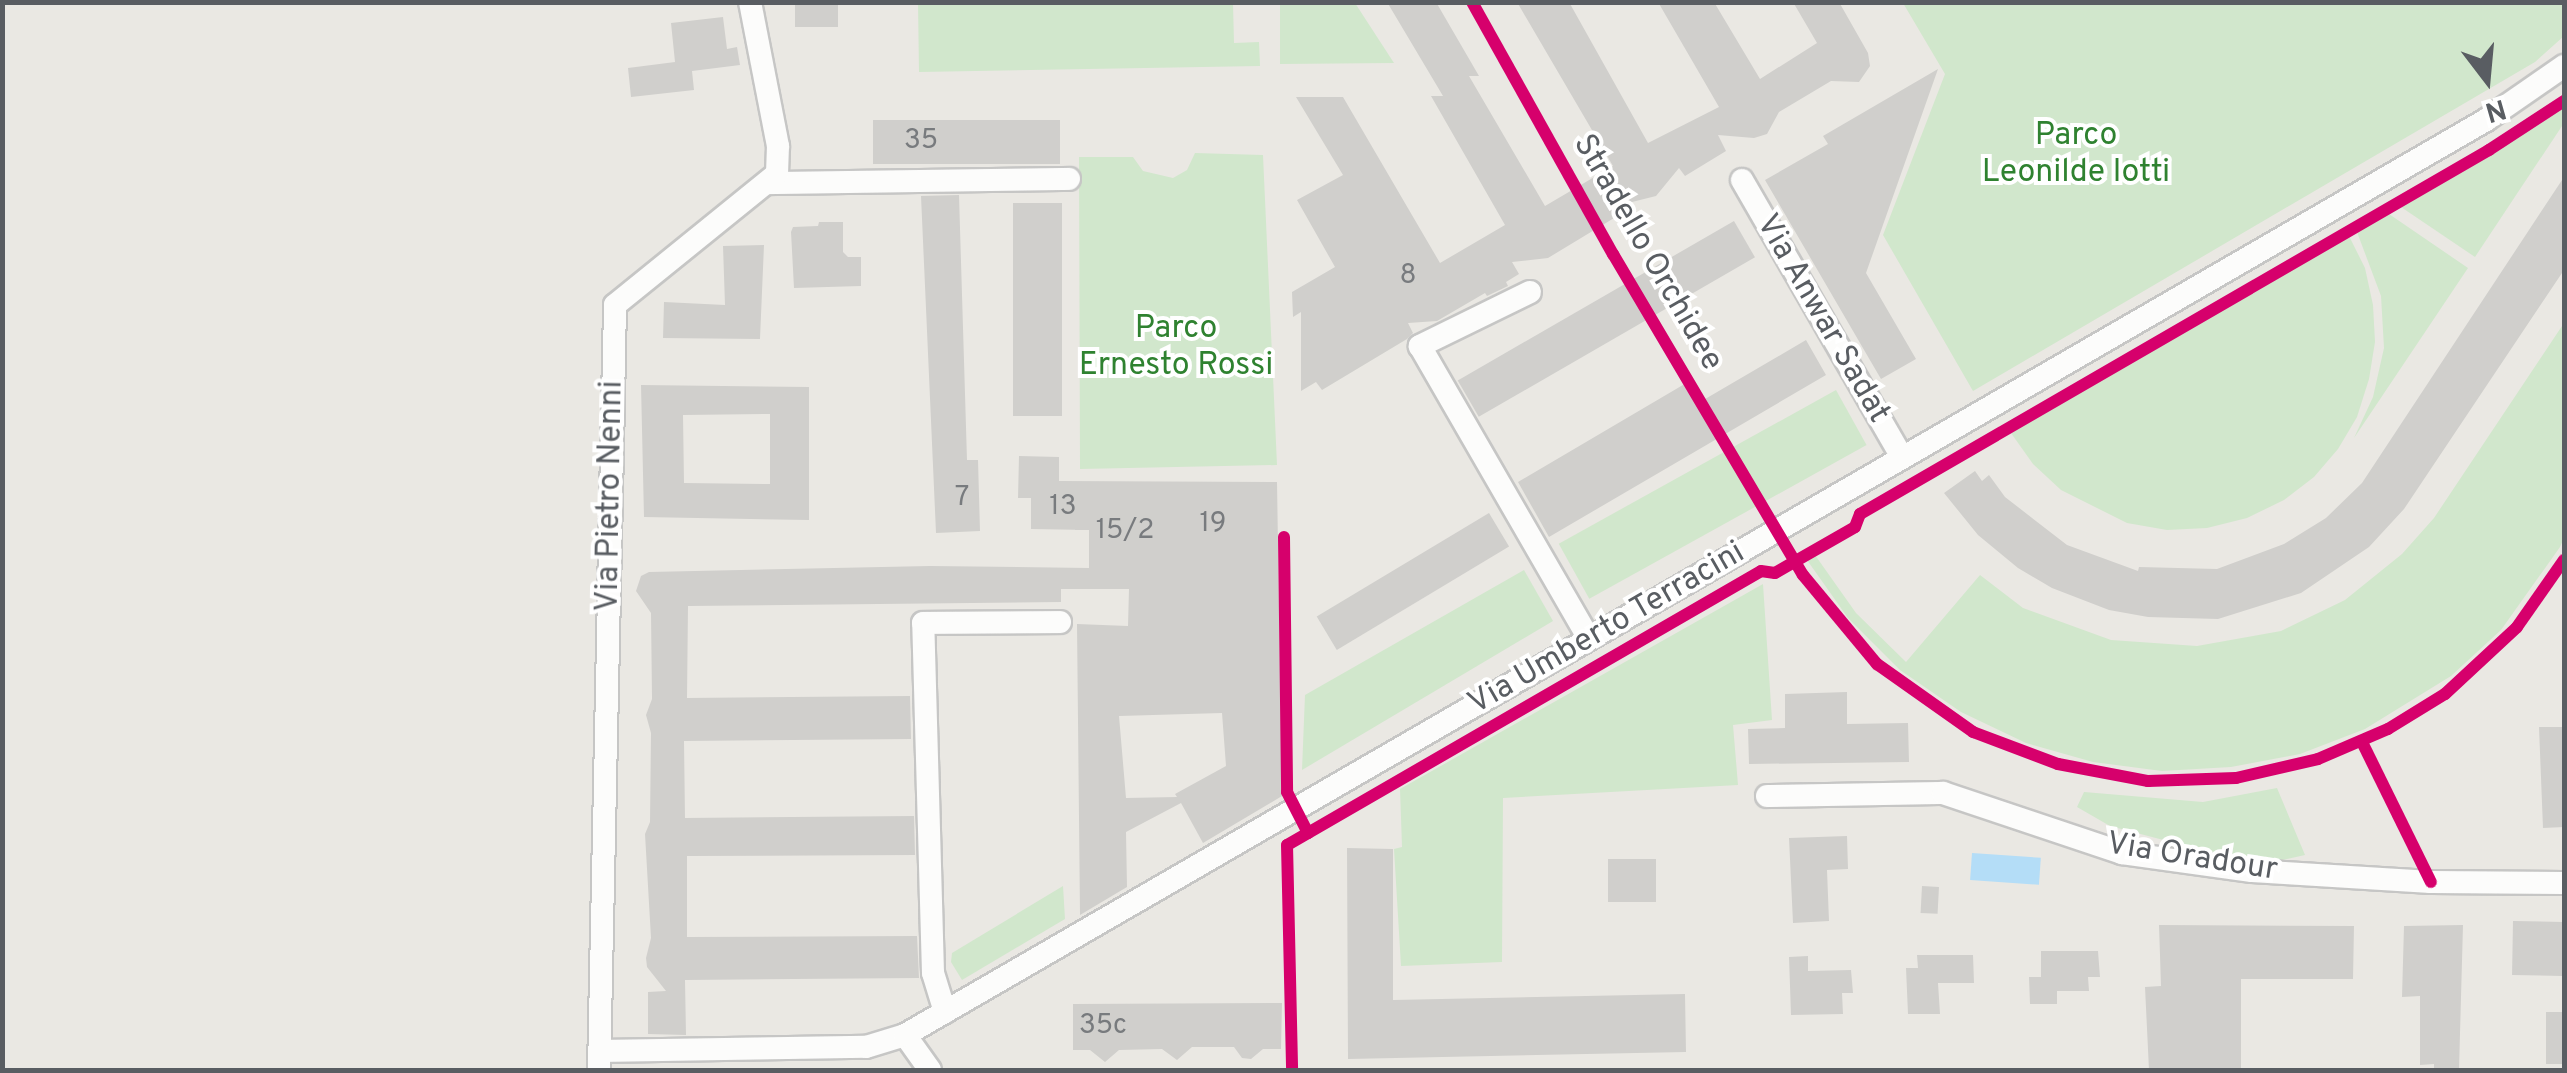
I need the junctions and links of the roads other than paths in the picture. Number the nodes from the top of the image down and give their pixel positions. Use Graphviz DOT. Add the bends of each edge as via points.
graph roads {
  1 [pos="750,2"];
  2 [pos="2564,66"];
  3 [pos="1069,178"];
  4 [pos="1742,180"];
  5 [pos="770,183"];
  6 [pos="1530,292"];
  7 [pos="1902,457"];
  8 [pos="1060,622"];
  9 [pos="1589,639"];
  10 [pos="1767,796"];
  11 [pos="2564,883"];
  12 [pos="945,1012"];
  13 [pos="905,1036"];
  14 [pos="599,1061"];
  15 [pos="916,1070"];
  16 [pos="930,1070"];
  1 -- 5 [label="street" via="778,146"];
  2 -- 7 [label="street, Via Umberto Terracini" via="2486,120"];
  3 -- 5 [label="street"];
  4 -- 7 [label="street, Via Anwar Sadat"];
  5 -- 14 [label="street, Via Pietro Nenni" via="614,305"];
  6 -- 9 [label="street" via="1420,346"];
  7 -- 9 [label="street, Via Umberto Terracini"];
  8 -- 12 [label="street" via="923,623 933,974"];
  9 -- 12 [label="street, Via Umberto Terracini"];
  10 -- 11 [label="street, Via Oradour" via="1943,793 2122,853 2252,871"];
  12 -- 13 [label="street, Via Umberto Terracini"];
  13 -- 14 [label="street, Via Umberto Terracini" via="866,1047"];
  13 -- 15 [label="street"];
  13 -- 16 [label="street"];
}
